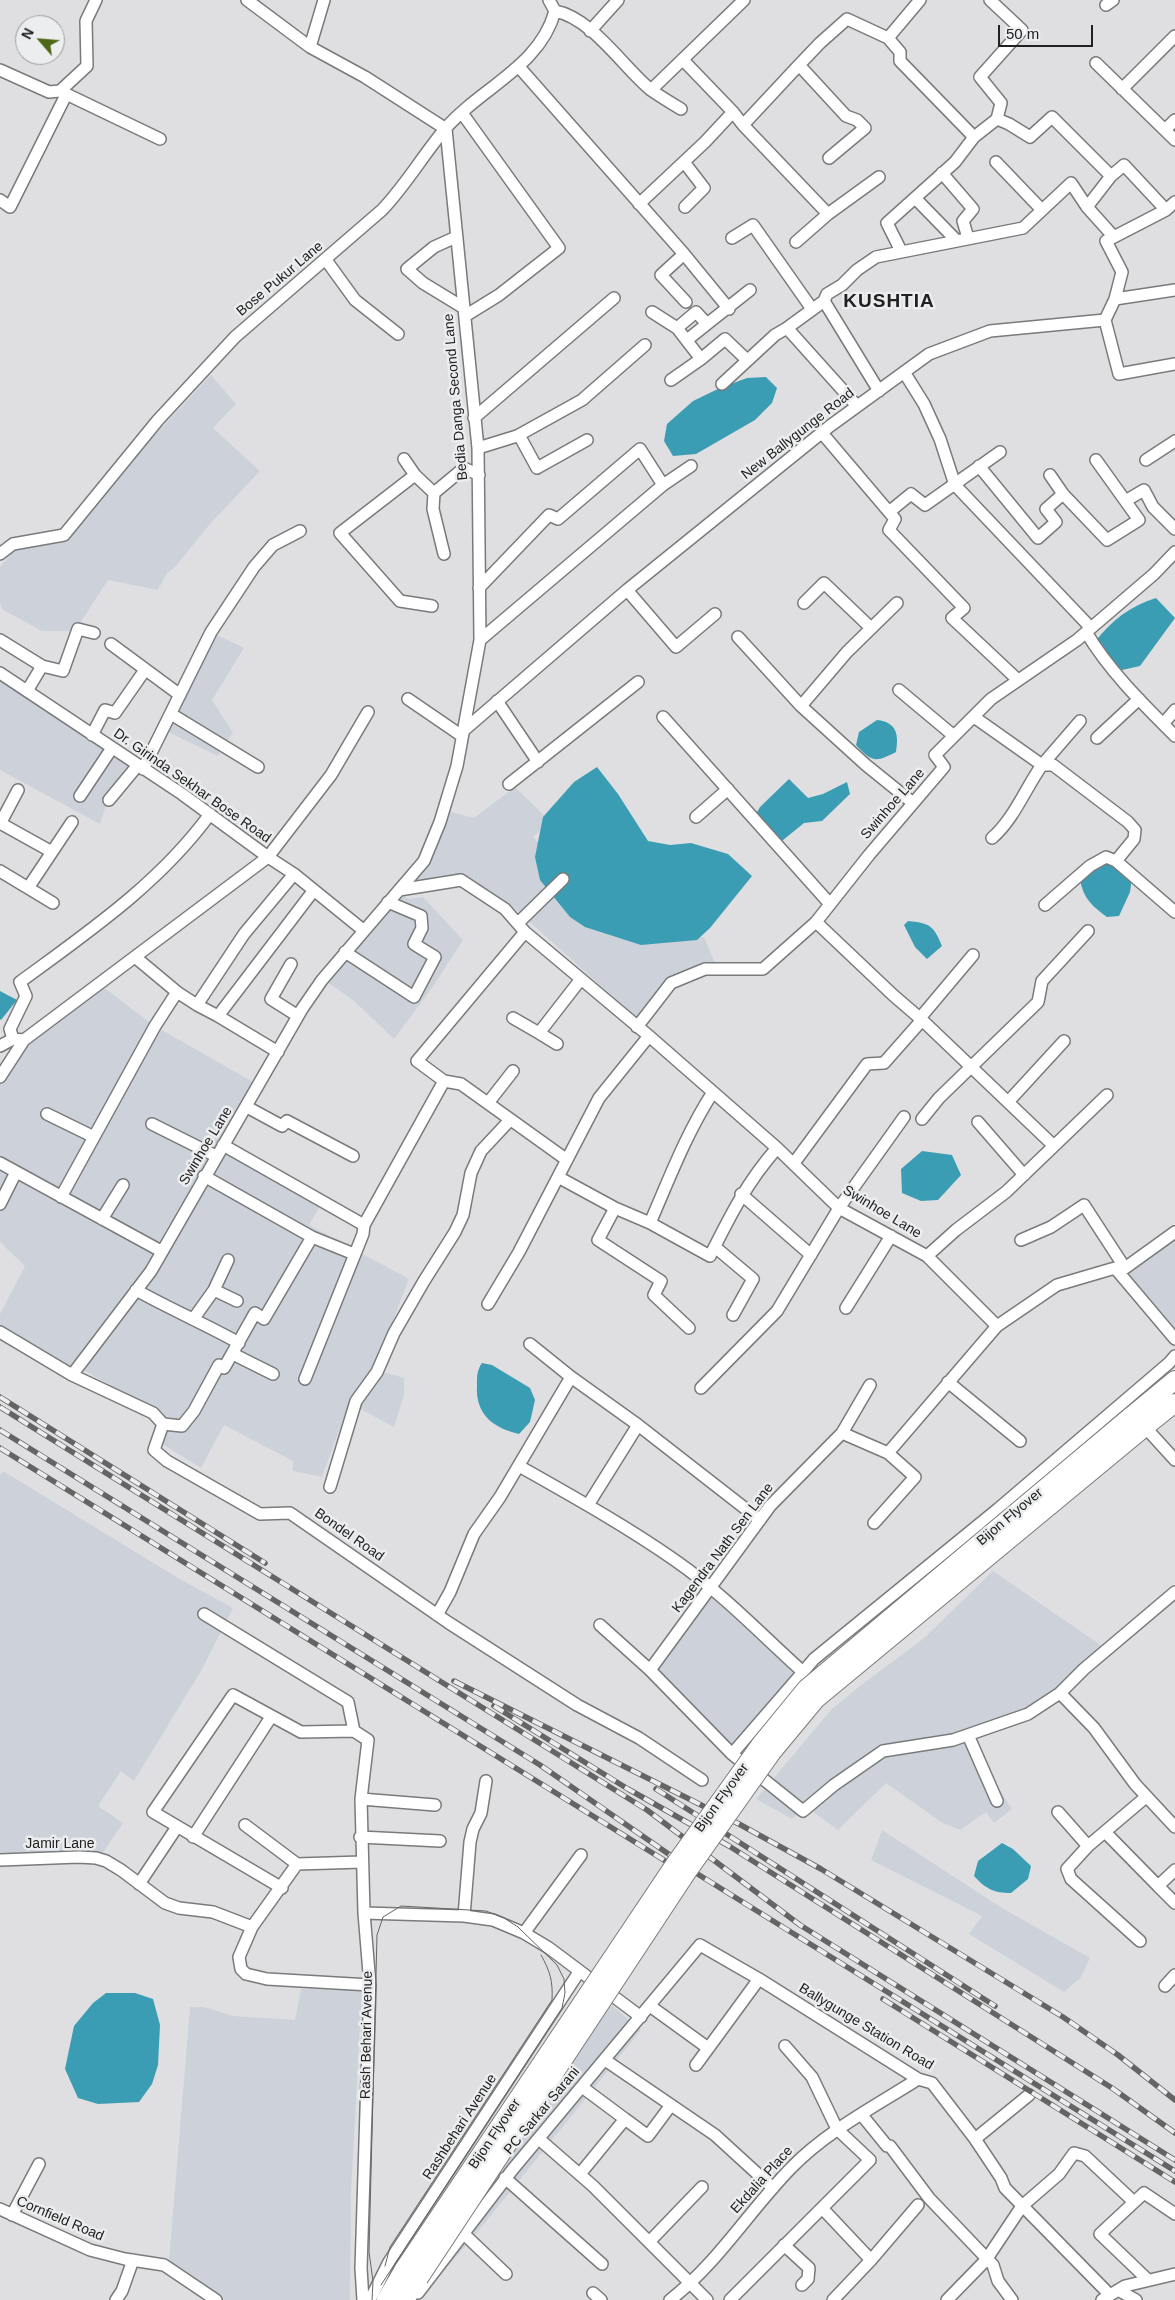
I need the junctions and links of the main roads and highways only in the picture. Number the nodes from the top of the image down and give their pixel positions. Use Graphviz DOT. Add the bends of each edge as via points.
graph roads {
  1 [pos="1175,1380"];
  2 [pos="1175,1403"];
  3 [pos="1138,1425"];
  4 [pos="402,2298"];
  1 -- 3 [label="main road, Bijon Flyover" via="1152,1400"];
  2 -- 3 [label="main road"];
  3 -- 4 [label="main road, Bijon Flyover, bridge" via="816,1699 772,1752 687,1872 411,2273"];
}
